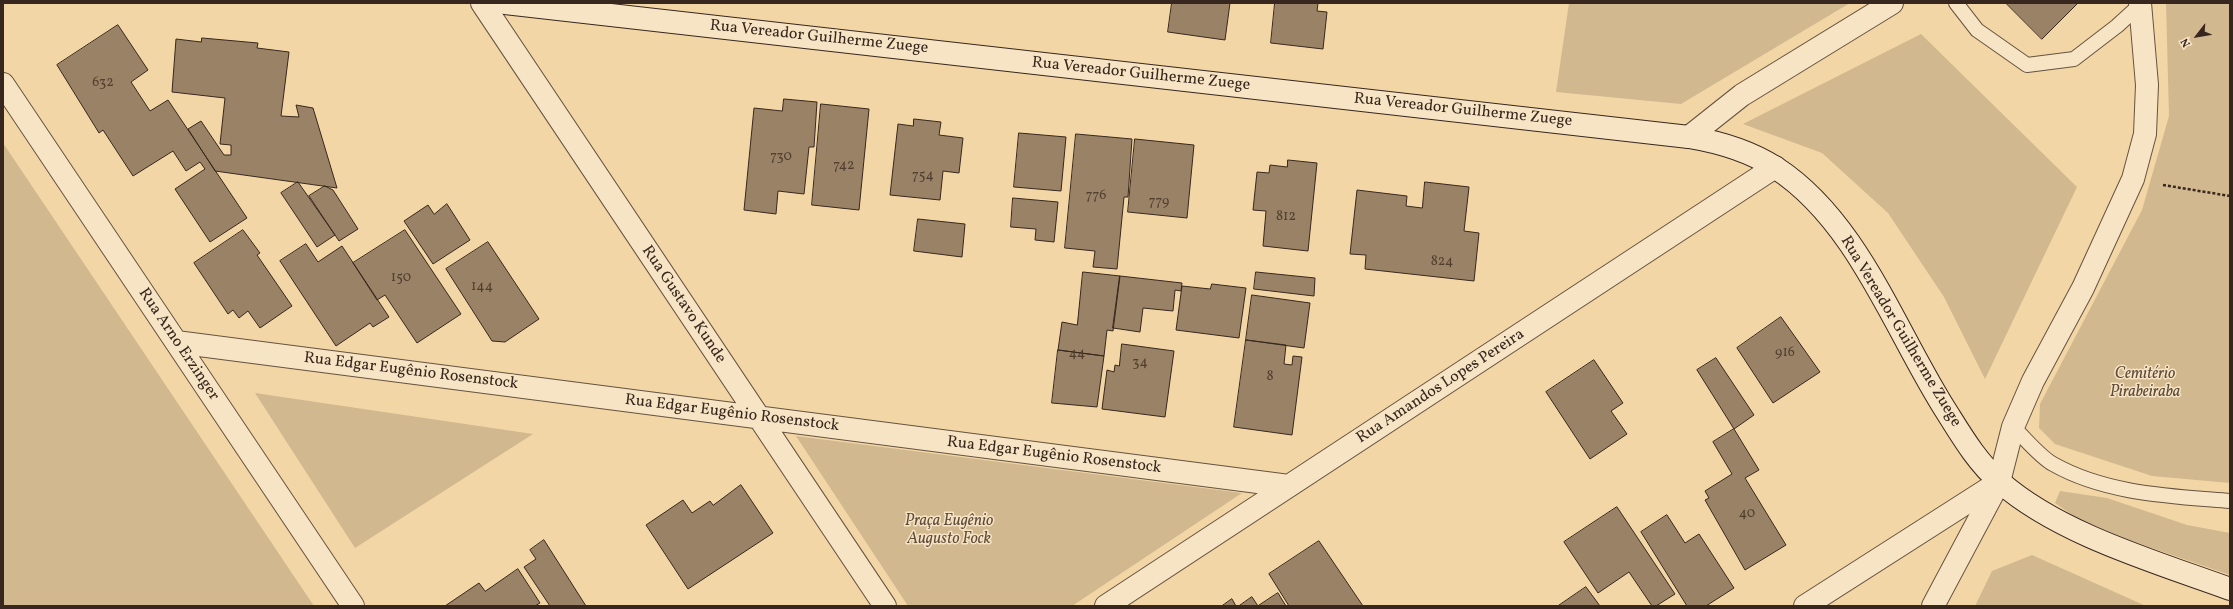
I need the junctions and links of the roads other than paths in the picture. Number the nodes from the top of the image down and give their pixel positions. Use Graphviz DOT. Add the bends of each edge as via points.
graph roads {
  1 [pos="482,3"];
  2 [pos="505,3"];
  3 [pos="1892,3"];
  4 [pos="1956,3"];
  5 [pos="2140,4"];
  6 [pos="3,84"];
  7 [pos="1689,137"];
  8 [pos="1775,167"];
  9 [pos="176,342"];
  10 [pos="758,417"];
  11 [pos="2013,427"];
  12 [pos="1999,482"];
  13 [pos="1289,486"];
  14 [pos="2230,501"];
  15 [pos="2230,589"];
  16 [pos="353,606"];
  17 [pos="885,606"];
  18 [pos="1106,606"];
  19 [pos="1805,606"];
  20 [pos="1933,606"];
  1 -- 10 [label="street, Rua Gustavo Kunde"];
  2 -- 7 [label="street, Rua Vereador Guilherme Zuege"];
  3 -- 7 [label="street" via="1742,95"];
  4 -- 5 [label="lane" via="1977,30 2027,65 2074,59 2117,26"];
  5 -- 11 [label="street" via="2147,85 2145,134 2133,179 2083,288 2033,381"];
  6 -- 9 [label="street, Rua Arno Erzinger"];
  7 -- 8 [label="street, Rua Vereador Guilherme Zuege" via="1733,147"];
  8 -- 12 [label="street, Rua Vereador Guilherme Zuege" via="1804,192 1841,231 1861,260 1937,396 1980,461"];
  8 -- 13 [label="street, Rua Amandos Lopes Pereira"];
  9 -- 10 [label="street, Rua Edgar Eugênio Rosenstock"];
  9 -- 16 [label="street, Rua Arno Erzinger"];
  10 -- 13 [label="street, Rua Edgar Eugênio Rosenstock"];
  10 -- 17 [label="street, Rua Gustavo Kunde"];
  11 -- 12 [label="street"];
  11 -- 14 [label="lane" via="2052,464 2097,483 2150,494"];
  12 -- 15 [label="street, Rua Vereador Guilherme Zuege" via="2054,519 2138,555"];
  12 -- 19 [label="street"];
  12 -- 20 [label="street"];
  13 -- 18 [label="street, Rua Amandos Lopes Pereira"];
}
